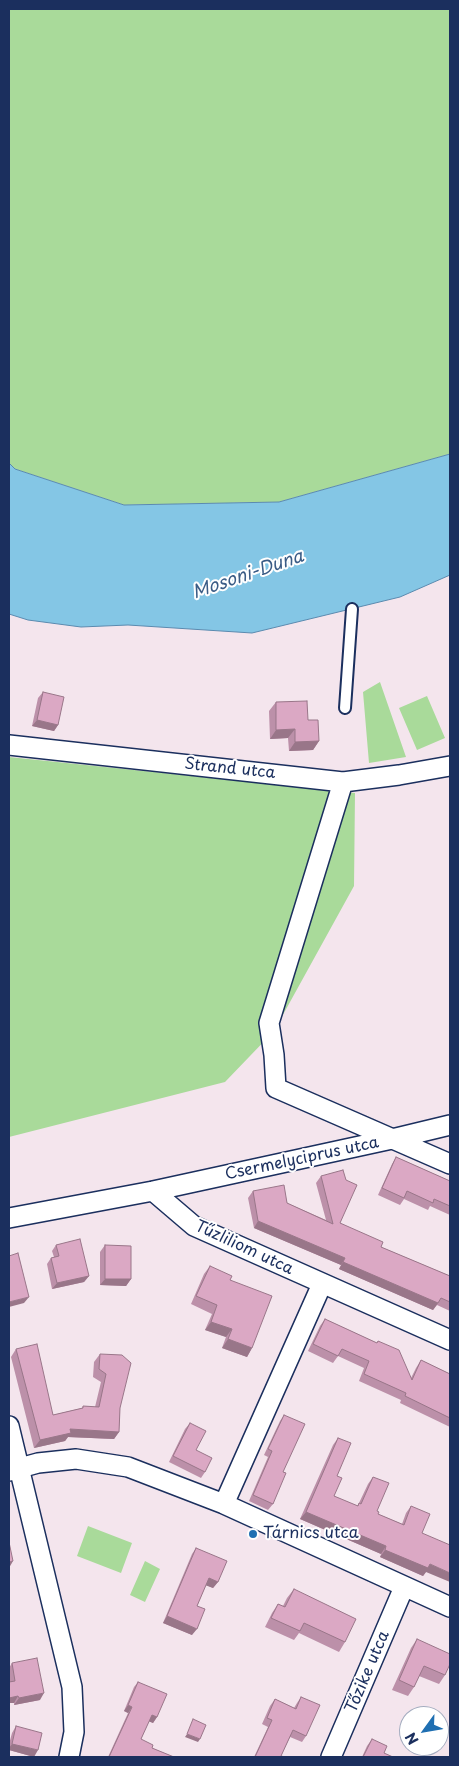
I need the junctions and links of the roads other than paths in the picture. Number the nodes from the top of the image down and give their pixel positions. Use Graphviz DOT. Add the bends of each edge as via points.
graph roads {
  1 [pos="352,609"];
  2 [pos="345,708"];
  3 [pos="9,745"];
  4 [pos="450,766"];
  5 [pos="343,782"];
  6 [pos="450,1125"];
  7 [pos="392,1139"];
  8 [pos="450,1164"];
  9 [pos="153,1191"];
  10 [pos="9,1218"];
  11 [pos="322,1284"];
  12 [pos="450,1340"];
  13 [pos="9,1426"];
  14 [pos="14,1469"];
  15 [pos="224,1504"];
  16 [pos="404,1587"];
  17 [pos="450,1607"];
  18 [pos="69,1757"];
  19 [pos="331,1757"];
  1 -- 2 [label="lane"];
  3 -- 5 [label="street, Strand utca"];
  4 -- 5 [label="street, Strand utca"];
  5 -- 7 [label="street" via="269,1024 276,1088"];
  6 -- 7 [label="street, Csermelyciprus utca"];
  7 -- 8 [label="street"];
  7 -- 9 [label="street, Csermelyciprus utca"];
  9 -- 10 [label="street"];
  9 -- 11 [label="street, Tűzliliom utca" via="194,1226"];
  11 -- 12 [label="street, Tűzliliom utca"];
  11 -- 15 [label="street"];
  13 -- 14 [label="street"];
  14 -- 15 [label="street" via="76,1459 128,1467"];
  14 -- 18 [label="street" via="72,1687 74,1732"];
  15 -- 16 [label="street"];
  16 -- 17 [label="street"];
  16 -- 19 [label="street, Tőzike utca"];
}
